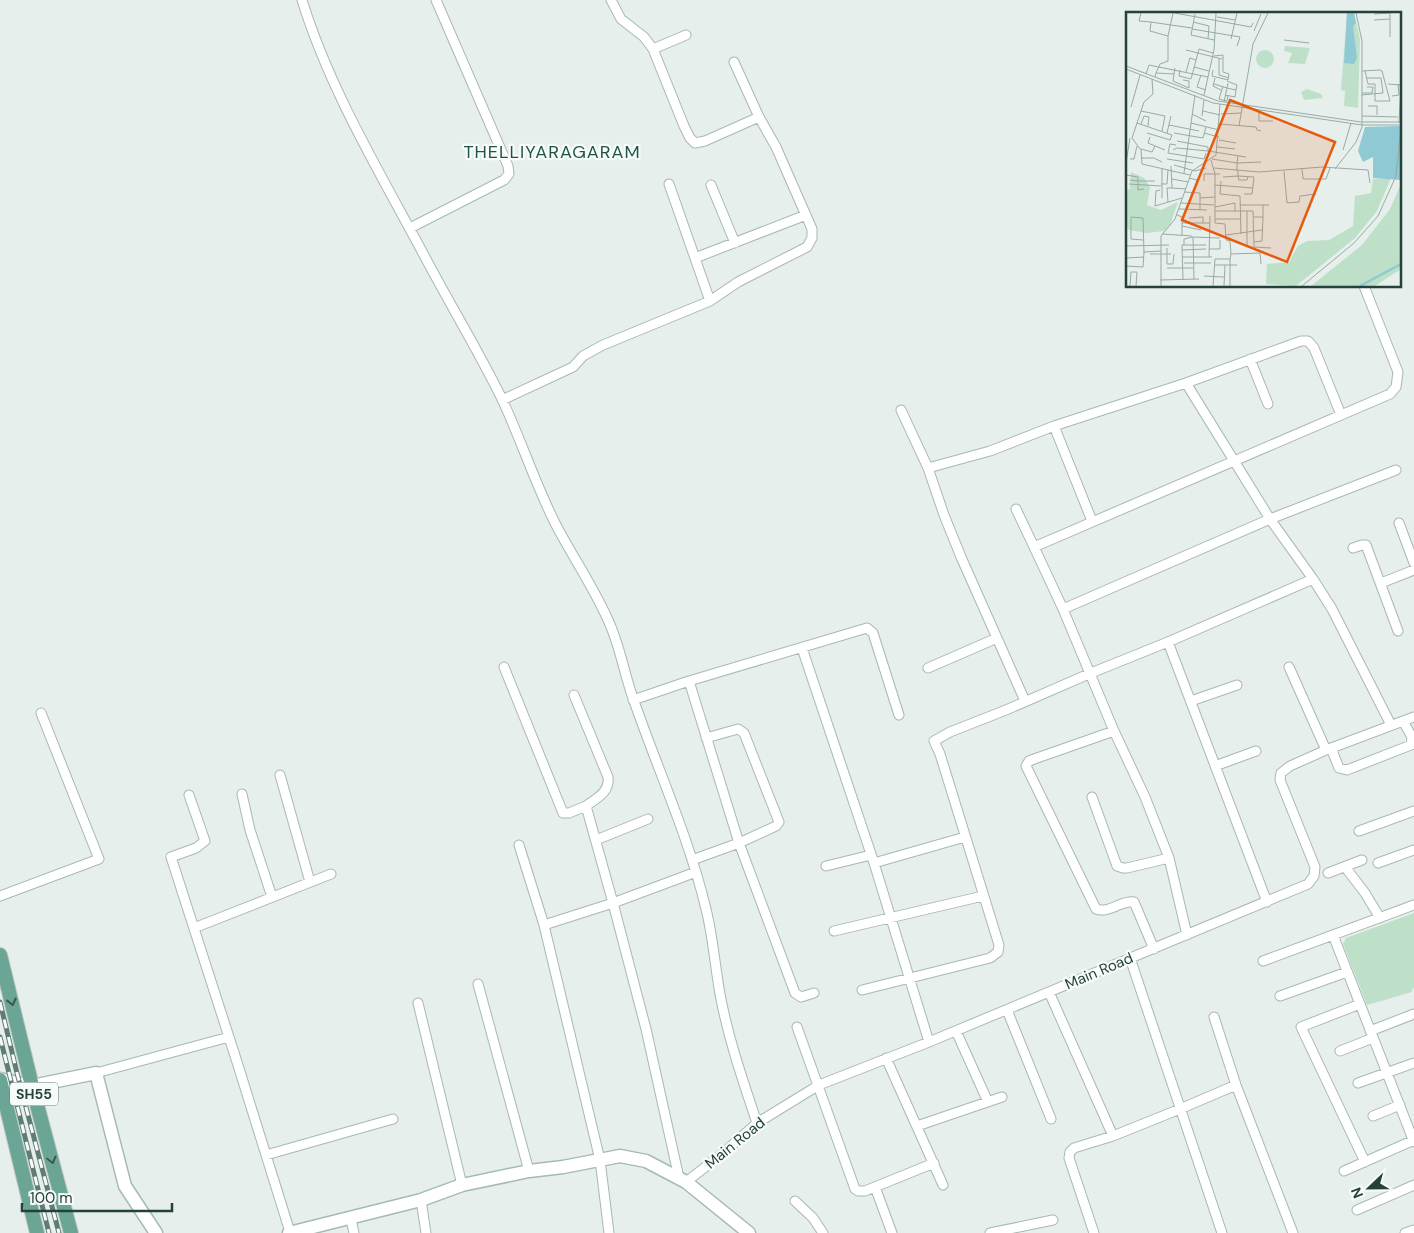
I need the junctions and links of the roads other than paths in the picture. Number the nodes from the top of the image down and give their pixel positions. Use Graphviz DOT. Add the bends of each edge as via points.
graph roads {
  1 [pos="302,0"];
  2 [pos="436,0"];
  3 [pos="611,0"];
  4 [pos="686,35"];
  5 [pos="653,49"];
  6 [pos="734,62"];
  7 [pos="759,117"];
  8 [pos="669,184"];
  9 [pos="711,185"];
  10 [pos="806,215"];
  11 [pos="410,228"];
  12 [pos="735,242"];
  13 [pos="695,258"];
  14 [pos="1365,288"];
  15 [pos="710,301"];
  16 [pos="1250,359"];
  17 [pos="1186,383"];
  18 [pos="502,400"];
  19 [pos="1268,404"];
  20 [pos="901,410"];
  21 [pos="1341,415"];
  22 [pos="1054,426"];
  23 [pos="1234,462"];
  24 [pos="928,468"];
  25 [pos="1396,470"];
  26 [pos="1016,509"];
  27 [pos="1270,519"];
  28 [pos="1092,521"];
  29 [pos="1399,523"];
  30 [pos="1034,547"];
  31 [pos="1353,548"];
  32 [pos="1414,563"];
  33 [pos="1414,570"];
  34 [pos="1313,579"];
  35 [pos="1381,583"];
  36 [pos="1063,609"];
  37 [pos="1398,631"];
  38 [pos="997,638"];
  39 [pos="1168,642"];
  40 [pos="802,648"];
  41 [pos="504,667"];
  42 [pos="1289,667"];
  43 [pos="928,668"];
  44 [pos="1091,672"];
  45 [pos="689,681"];
  46 [pos="1237,685"];
  47 [pos="574,695"];
  48 [pos="633,700"];
  49 [pos="1025,701"];
  50 [pos="1191,701"];
  51 [pos="40,713"];
  52 [pos="899,715"];
  53 [pos="1414,717"];
  54 [pos="1402,721"];
  55 [pos="1391,725"];
  56 [pos="1114,731"];
  57 [pos="706,738"];
  58 [pos="1328,749"];
  59 [pos="1256,751"];
  60 [pos="1216,766"];
  61 [pos="280,775"];
  62 [pos="242,794"];
  63 [pos="189,795"];
  64 [pos="1092,797"];
  65 [pos="586,806"];
  66 [pos="1414,811"];
  67 [pos="648,819"];
  68 [pos="1358,831"];
  69 [pos="965,837"];
  70 [pos="596,840"];
  71 [pos="738,843"];
  72 [pos="519,844"];
  73 [pos="1414,850"];
  74 [pos="872,858"];
  75 [pos="1169,858"];
  76 [pos="692,860"];
  77 [pos="1362,860"];
  78 [pos="1378,863"];
  79 [pos="826,866"];
  80 [pos="1344,867"];
  81 [pos="696,872"];
  82 [pos="1328,873"];
  83 [pos="331,874"];
  84 [pos="310,882"];
  85 [pos="0,896"];
  86 [pos="984,896"];
  87 [pos="272,897"];
  88 [pos="1267,902"];
  89 [pos="613,903"];
  90 [pos="1414,905"];
  91 [pos="891,918"];
  92 [pos="1380,918"];
  93 [pos="544,925"];
  94 [pos="194,928"];
  95 [pos="834,931"];
  96 [pos="1188,935"];
  97 [pos="1333,935"];
  98 [pos="1154,949"];
  99 [pos="0,955"];
  100 [pos="1130,958"];
  101 [pos="1263,961"];
  102 [pos="1347,972"];
  103 [pos="910,979"];
  104 [pos="478,984"];
  105 [pos="862,990"];
  106 [pos="814,992"];
  107 [pos="1050,992"];
  108 [pos="1280,996"];
  109 [pos="418,1003"];
  110 [pos="1360,1004"];
  111 [pos="1006,1010"];
  112 [pos="1414,1014"];
  113 [pos="1214,1017"];
  114 [pos="797,1027"];
  115 [pos="956,1031"];
  116 [pos="1372,1034"];
  117 [pos="229,1037"];
  118 [pos="930,1042"];
  119 [pos="1340,1050"];
  120 [pos="886,1058"];
  121 [pos="1414,1063"];
  122 [pos="96,1073"];
  123 [pos="1387,1073"];
  124 [pos="0,1080"];
  125 [pos="1358,1083"];
  126 [pos="819,1085"];
  127 [pos="1236,1085"];
  128 [pos="32,1086"];
  129 [pos="1002,1097"];
  130 [pos="988,1102"];
  131 [pos="1400,1105"];
  132 [pos="1180,1110"];
  133 [pos="1414,1111"];
  134 [pos="1404,1115"];
  135 [pos="1373,1116"];
  136 [pos="393,1119"];
  137 [pos="1051,1119"];
  138 [pos="757,1123"];
  139 [pos="917,1126"];
  140 [pos="1113,1136"];
  141 [pos="1414,1141"];
  142 [pos="266,1155"];
  143 [pos="600,1160"];
  144 [pos="1365,1162"];
  145 [pos="934,1163"];
  146 [pos="529,1171"];
  147 [pos="1344,1171"];
  148 [pos="682,1180"];
  149 [pos="462,1185"];
  150 [pos="943,1185"];
  151 [pos="1414,1185"];
  152 [pos="875,1187"];
  153 [pos="421,1200"];
  154 [pos="796,1201"];
  155 [pos="1357,1210"];
  156 [pos="351,1218"];
  157 [pos="1053,1220"];
  158 [pos="1414,1230"];
  159 [pos="37,1233"];
  160 [pos="71,1233"];
  161 [pos="156,1233"];
  162 [pos="289,1233"];
  163 [pos="354,1233"];
  164 [pos="426,1233"];
  165 [pos="609,1233"];
  166 [pos="749,1233"];
  167 [pos="823,1233"];
  168 [pos="892,1233"];
  169 [pos="990,1233"];
  170 [pos="1094,1233"];
  171 [pos="1222,1233"];
  172 [pos="1293,1233"];
  173 [pos="1405,1233"];
  1 -- 11 [label="street" via="311,28 353,121"];
  2 -- 11 [label="street" via="509,174 504,180"];
  3 -- 5 [label="street" via="621,19 644,36"];
  4 -- 5 [label="street"];
  5 -- 7 [label="street" via="684,126 696,143 705,142"];
  6 -- 7 [label="street"];
  7 -- 10 [label="street"];
  8 -- 13 [label="street"];
  9 -- 12 [label="street"];
  10 -- 12 [label="street"];
  10 -- 15 [label="street" via="813,234 807,247 738,282"];
  11 -- 18 [label="street"];
  12 -- 13 [label="street"];
  13 -- 15 [label="street"];
  14 -- 21 [label="street" via="1398,372 1396,387 1390,394"];
  15 -- 18 [label="street" via="603,345 583,356 573,368"];
  16 -- 17 [label="street"];
  16 -- 19 [label="street"];
  16 -- 21 [label="street" via="1308,341 1314,348"];
  17 -- 22 [label="street"];
  17 -- 23 [label="street"];
  18 -- 48 [label="street" via="538,488 609,621"];
  20 -- 24 [label="street"];
  21 -- 23 [label="street"];
  22 -- 24 [label="street" via="990,451"];
  22 -- 28 [label="street"];
  23 -- 27 [label="street"];
  23 -- 28 [label="street"];
  24 -- 38 [label="street" via="954,540"];
  25 -- 27 [label="street"];
  26 -- 30 [label="street"];
  27 -- 34 [label="street"];
  27 -- 36 [label="street"];
  28 -- 30 [label="street"];
  29 -- 32 [label="street"];
  30 -- 36 [label="street"];
  31 -- 35 [label="street" via="1366,545"];
  33 -- 35 [label="street"];
  34 -- 39 [label="street"];
  34 -- 55 [label="street" via="1332,609"];
  35 -- 37 [label="street"];
  36 -- 44 [label="street"];
  38 -- 43 [label="street"];
  38 -- 49 [label="street"];
  39 -- 44 [label="street"];
  39 -- 50 [label="street"];
  40 -- 45 [label="street"];
  40 -- 52 [label="street" via="863,629 870,630"];
  40 -- 74 [label="street"];
  41 -- 65 [label="street" via="563,813"];
  42 -- 58 [label="street"];
  44 -- 49 [label="street"];
  44 -- 56 [label="street"];
  45 -- 48 [label="street"];
  45 -- 57 [label="street"];
  46 -- 50 [label="street"];
  47 -- 65 [label="street" via="609,783 606,790"];
  48 -- 76 [label="street"];
  49 -- 69 [label="street" via="934,741"];
  50 -- 60 [label="street"];
  51 -- 85 [label="street" via="99,859"];
  53 -- 54 [label="street, Main Road"];
  54 -- 55 [label="street, Main Road"];
  54 -- 58 [label="street" via="1412,737 1411,745 1347,770 1338,768"];
  55 -- 58 [label="street, Main Road"];
  56 -- 75 [label="street"];
  56 -- 98 [label="street" via="1036,758 1026,766 1096,909 1104,911 1128,901 1134,902"];
  57 -- 71 [label="street"];
  57 -- 71 [label="street" via="742,730 778,817 776,826"];
  58 -- 88 [label="street, Main Road" via="1281,773 1280,780 1315,867 1314,876 1308,884"];
  59 -- 60 [label="street"];
  60 -- 88 [label="street"];
  61 -- 84 [label="street"];
  62 -- 87 [label="street"];
  63 -- 94 [label="street" via="205,840 196,848 171,857"];
  64 -- 75 [label="street" via="1117,866 1127,868"];
  65 -- 70 [label="street"];
  66 -- 68 [label="street"];
  67 -- 70 [label="street"];
  69 -- 74 [label="street"];
  69 -- 86 [label="street"];
  70 -- 89 [label="street"];
  71 -- 76 [label="street"];
  71 -- 106 [label="street" via="795,993 801,997"];
  72 -- 93 [label="street"];
  73 -- 78 [label="street"];
  74 -- 79 [label="street"];
  74 -- 91 [label="street"];
  75 -- 96 [label="street"];
  76 -- 81 [label="street"];
  77 -- 80 [label="street"];
  80 -- 82 [label="street"];
  80 -- 92 [label="street"];
  81 -- 89 [label="street"];
  81 -- 138 [label="street" via="713,942 720,996"];
  83 -- 84 [label="street"];
  84 -- 87 [label="street"];
  86 -- 91 [label="street"];
  86 -- 103 [label="street" via="999,944 996,956"];
  87 -- 94 [label="street"];
  88 -- 96 [label="street, Main Road"];
  89 -- 93 [label="street"];
  89 -- 148 [label="street"];
  90 -- 92 [label="street"];
  91 -- 95 [label="street"];
  91 -- 103 [label="street"];
  92 -- 97 [label="street"];
  93 -- 143 [label="street"];
  94 -- 117 [label="street"];
  96 -- 98 [label="street, Main Road"];
  97 -- 101 [label="street"];
  97 -- 102 [label="street"];
  98 -- 100 [label="street, Main Road"];
  99 -- 128 [label="main road, SH55, one-way"];
  100 -- 107 [label="street, Main Road"];
  100 -- 132 [label="street"];
  102 -- 108 [label="street"];
  102 -- 110 [label="street"];
  103 -- 105 [label="street"];
  103 -- 118 [label="street"];
  104 -- 146 [label="street"];
  107 -- 111 [label="street, Main Road"];
  107 -- 140 [label="street"];
  109 -- 149 [label="street"];
  110 -- 116 [label="street"];
  110 -- 144 [label="street" via="1301,1027"];
  111 -- 115 [label="street, Main Road"];
  111 -- 137 [label="street"];
  112 -- 116 [label="street"];
  113 -- 127 [label="street"];
  114 -- 126 [label="street"];
  115 -- 118 [label="street, Main Road"];
  115 -- 130 [label="street"];
  116 -- 119 [label="street"];
  116 -- 123 [label="street"];
  117 -- 122 [label="street"];
  117 -- 142 [label="street"];
  118 -- 120 [label="street, Main Road"];
  120 -- 126 [label="street, Main Road"];
  120 -- 139 [label="street"];
  121 -- 123 [label="street"];
  122 -- 128 [label="street"];
  122 -- 161 [label="street" via="125,1186"];
  123 -- 125 [label="street"];
  123 -- 131 [label="street"];
  124 -- 128 [label="street"];
  124 -- 159 [label="main road, SH55"];
  126 -- 138 [label="street, Main Road"];
  126 -- 152 [label="street" via="856,1189 861,1192"];
  127 -- 132 [label="street"];
  127 -- 172 [label="street"];
  128 -- 160 [label="main road, SH55, one-way"];
  129 -- 130 [label="street"];
  130 -- 139 [label="street"];
  131 -- 134 [label="street"];
  131 -- 135 [label="street"];
  132 -- 140 [label="street"];
  132 -- 171 [label="street"];
  133 -- 134 [label="street"];
  134 -- 141 [label="street"];
  136 -- 142 [label="street"];
  138 -- 148 [label="street, Main Road" via="722,1154"];
  139 -- 145 [label="street"];
  140 -- 170 [label="street" via="1070,1152 1069,1158"];
  141 -- 144 [label="street"];
  142 -- 162 [label="street"];
  143 -- 146 [label="street"];
  143 -- 148 [label="street" via="620,1156 646,1161"];
  143 -- 165 [label="street"];
  144 -- 147 [label="street"];
  145 -- 150 [label="street"];
  145 -- 152 [label="street"];
  146 -- 149 [label="street"];
  148 -- 166 [label="street"];
  149 -- 153 [label="street"];
  151 -- 155 [label="street"];
  152 -- 168 [label="street"];
  153 -- 156 [label="street"];
  153 -- 164 [label="street"];
  154 -- 167 [label="street"];
  156 -- 162 [label="street"];
  156 -- 163 [label="street"];
  157 -- 169 [label="street"];
  158 -- 173 [label="street"];
}
